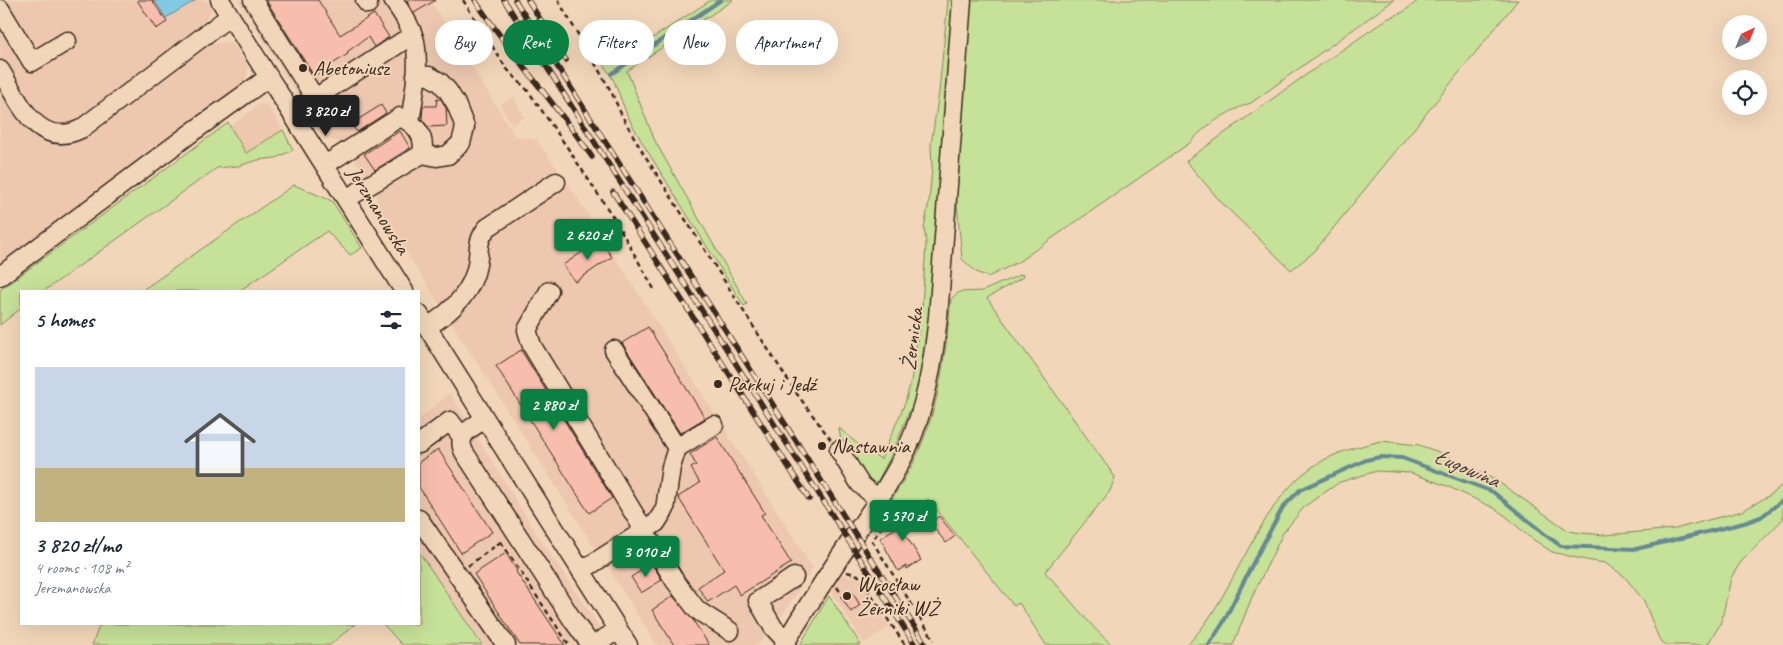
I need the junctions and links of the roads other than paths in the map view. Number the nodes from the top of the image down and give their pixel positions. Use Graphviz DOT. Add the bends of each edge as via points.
graph roads {
  1 [pos="6,0"];
  2 [pos="220,0"];
  3 [pos="253,0"];
  4 [pos="393,0"];
  5 [pos="962,0"];
  6 [pos="0,4"];
  7 [pos="0,9"];
  8 [pos="230,16"];
  9 [pos="67,41"];
  10 [pos="403,41"];
  11 [pos="0,70"];
  12 [pos="416,75"];
  13 [pos="269,77"];
  14 [pos="315,98"];
  15 [pos="292,113"];
  16 [pos="410,122"];
  17 [pos="422,154"];
  18 [pos="325,165"];
  19 [pos="556,182"];
  20 [pos="346,200"];
  21 [pos="0,276"];
  22 [pos="403,290"];
  23 [pos="549,290"];
  24 [pos="423,321"];
  25 [pos="614,350"];
  26 [pos="485,419"];
  27 [pos="714,425"];
  28 [pos="462,437"];
  29 [pos="420,443"];
  30 [pos="677,448"];
  31 [pos="839,450"];
  32 [pos="878,500"];
  33 [pos="420,520"];
  34 [pos="644,532"];
  35 [pos="581,571"];
  36 [pos="794,578"];
  37 [pos="618,630"];
  38 [pos="730,632"];
  39 [pos="785,643"];
  40 [pos="506,645"];
  41 [pos="593,645"];
  42 [pos="628,645"];
  1 -- 6 [label="street"];
  2 -- 8 [label="street, Jerzmanowska"];
  3 -- 14 [label="street"];
  4 -- 12 [label="street" via="407,21 414,40 418,63"];
  5 -- 32 [label="street, Żernicka" via="932,369 907,450"];
  7 -- 9 [label="street" via="32,62"];
  8 -- 11 [label="street" via="73,132 54,134 39,128"];
  8 -- 13 [label="street, Jerzmanowska"];
  10 -- 14 [label="street"];
  12 -- 16 [label="street"];
  12 -- 17 [label="street" via="429,76 448,90 465,127 461,143 448,155"];
  13 -- 15 [label="street, Jerzmanowska"];
  13 -- 21 [label="street"];
  14 -- 15 [label="street"];
  15 -- 18 [label="street, Jerzmanowska"];
  16 -- 17 [label="street" via="420,132 424,144"];
  16 -- 18 [label="street" via="400,117"];
  17 -- 20 [label="street"];
  18 -- 20 [label="street, Jerzmanowska"];
  19 -- 24 [label="street" via="487,228 480,236 475,275 458,304"];
  20 -- 22 [label="street, Jerzmanowska"];
  23 -- 34 [label="street" via="528,330 532,346"];
  24 -- 26 [label="street"];
  25 -- 30 [label="street"];
  26 -- 28 [label="street"];
  26 -- 35 [label="street"];
  27 -- 30 [label="street"];
  28 -- 29 [label="street" via="450,421"];
  28 -- 41 [label="street" via="461,446 508,537"];
  30 -- 34 [label="street" via="665,509 656,523"];
  31 -- 32 [label="street" via="860,484"];
  32 -- 39 [label="street, Żernicka"];
  33 -- 40 [label="street"];
  34 -- 35 [label="street"];
  34 -- 38 [label="street" via="697,610"];
  35 -- 37 [label="street"];
  36 -- 39 [label="street" via="758,601"];
  37 -- 41 [label="street"];
  37 -- 42 [label="street"];
}
